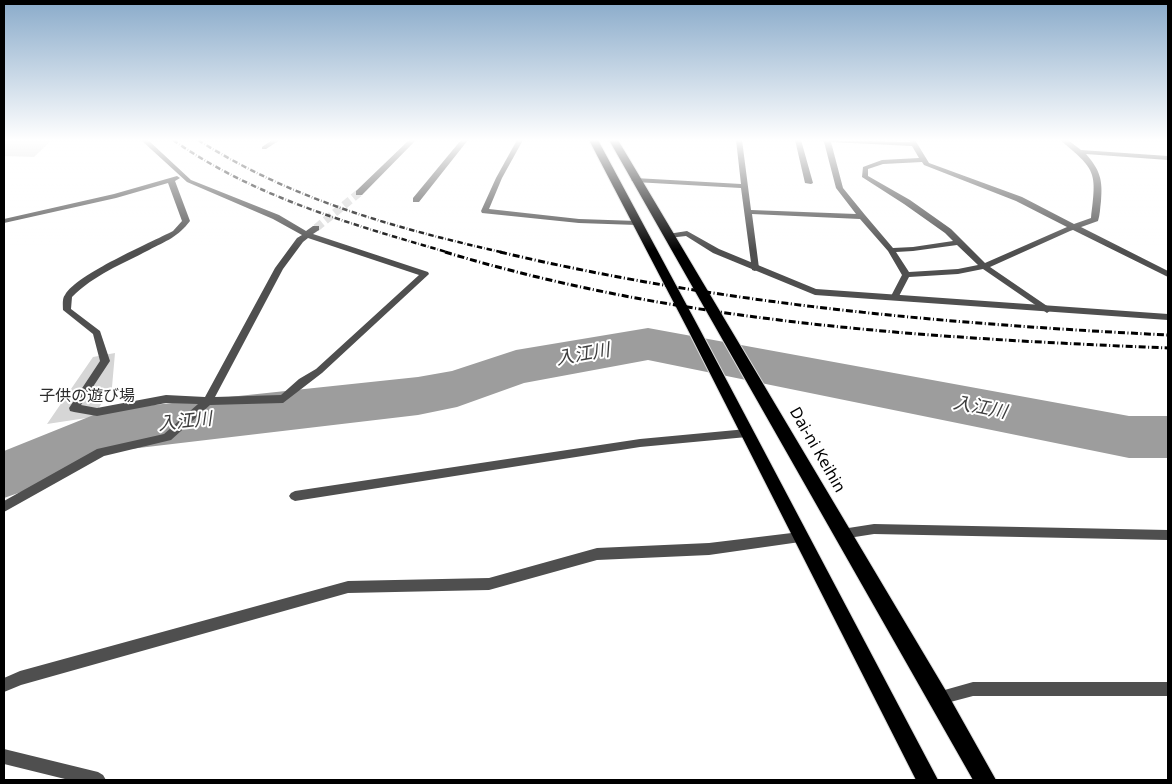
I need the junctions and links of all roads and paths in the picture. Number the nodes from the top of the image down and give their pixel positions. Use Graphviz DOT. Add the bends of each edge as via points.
graph roads {
  1 [pos="183,177"];
  2 [pos="375,177"];
  3 [pos="435,177"];
  4 [pos="500,177"];
  5 [pos="612,177"];
  6 [pos="633,177"];
  7 [pos="744,177"];
  8 [pos="808,177"];
  9 [pos="837,177"];
  10 [pos="865,177"];
  11 [pos="956,177"];
  12 [pos="1096,177"];
  13 [pos="171,180"];
  14 [pos="635,180"];
  15 [pos="809,182"];
  16 [pos="745,186"];
  17 [pos="358,193"];
  18 [pos="416,200"];
  19 [pos="748,212"];
  20 [pos="862,217"];
  21 [pos="4,221"];
  22 [pos="637,223"];
  23 [pos="1072,226"];
  24 [pos="316,228"];
  25 [pos="307,235"];
  26 [pos="668,236"];
  27 [pos="959,242"];
  28 [pos="891,250"];
  29 [pos="984,266"];
  30 [pos="755,268"];
  31 [pos="906,274"];
  32 [pos="1168,274"];
  33 [pos="894,298"];
  34 [pos="1047,310"];
  35 [pos="1168,317"];
  36 [pos="208,401"];
  37 [pos="747,433"];
  38 [pos="295,496"];
  39 [pos="4,507"];
  40 [pos="842,534"];
  41 [pos="1168,535"];
  42 [pos="800,537"];
  43 [pos="4,685"];
  44 [pos="1168,688"];
  45 [pos="939,698"];
  46 [pos="4,756"];
  47 [pos="98,780"];
  48 [pos="927,780"];
  49 [pos="985,780"];
  1 -- 13 [label="street"];
  1 -- 25 [label="street" via="276,217"];
  2 -- 17 [label="street"];
  3 -- 18 [label="street"];
  4 -- 22 [label="street" via="485,211 579,221"];
  5 -- 22 [label="highway"];
  6 -- 14 [label="highway, Dai-ni Keihin"];
  7 -- 16 [label="street"];
  8 -- 15 [label="street"];
  9 -- 20 [label="street" via="840,188"];
  10 -- 27 [label="street" via="908,202"];
  11 -- 23 [label="street" via="1019,199"];
  12 -- 23 [label="street" via="1095,219"];
  13 -- 21 [label="street"];
  13 -- 36 [label="street" via="186,221 176,233 93,275 68,296 67,310 97,332 105,361 74,408 98,412 166,399"];
  14 -- 16 [label="street"];
  14 -- 26 [label="highway, Dai-ni Keihin"];
  16 -- 19 [label="street"];
  19 -- 20 [label="street"];
  19 -- 30 [label="street"];
  20 -- 28 [label="street"];
  22 -- 37 [label="highway"];
  23 -- 29 [label="street"];
  23 -- 32 [label="street"];
  24 -- 25 [label="street"];
  25 -- 36 [label="street" via="279,268"];
  25 -- 36 [label="street" via="425,274 319,371 283,399"];
  26 -- 30 [label="street" via="687,233 716,251"];
  26 -- 40 [label="highway, Dai-ni Keihin"];
  27 -- 28 [label="street"];
  27 -- 29 [label="street"];
  28 -- 31 [label="street"];
  29 -- 31 [label="street"];
  29 -- 34 [label="street"];
  30 -- 33 [label="street" via="815,292"];
  31 -- 33 [label="street"];
  33 -- 34 [label="street"];
  34 -- 35 [label="street"];
  36 -- 39 [label="street" via="167,437 101,452"];
  37 -- 38 [label="street" via="640,443"];
  37 -- 42 [label="highway"];
  40 -- 41 [label="street" via="874,529"];
  40 -- 45 [label="highway, Dai-ni Keihin"];
  42 -- 43 [label="street" via="709,549 597,554 489,584 348,587"];
  42 -- 48 [label="highway"];
  44 -- 45 [label="street" via="972,690"];
  45 -- 49 [label="highway, Dai-ni Keihin"];
  46 -- 47 [label="street"];
}
